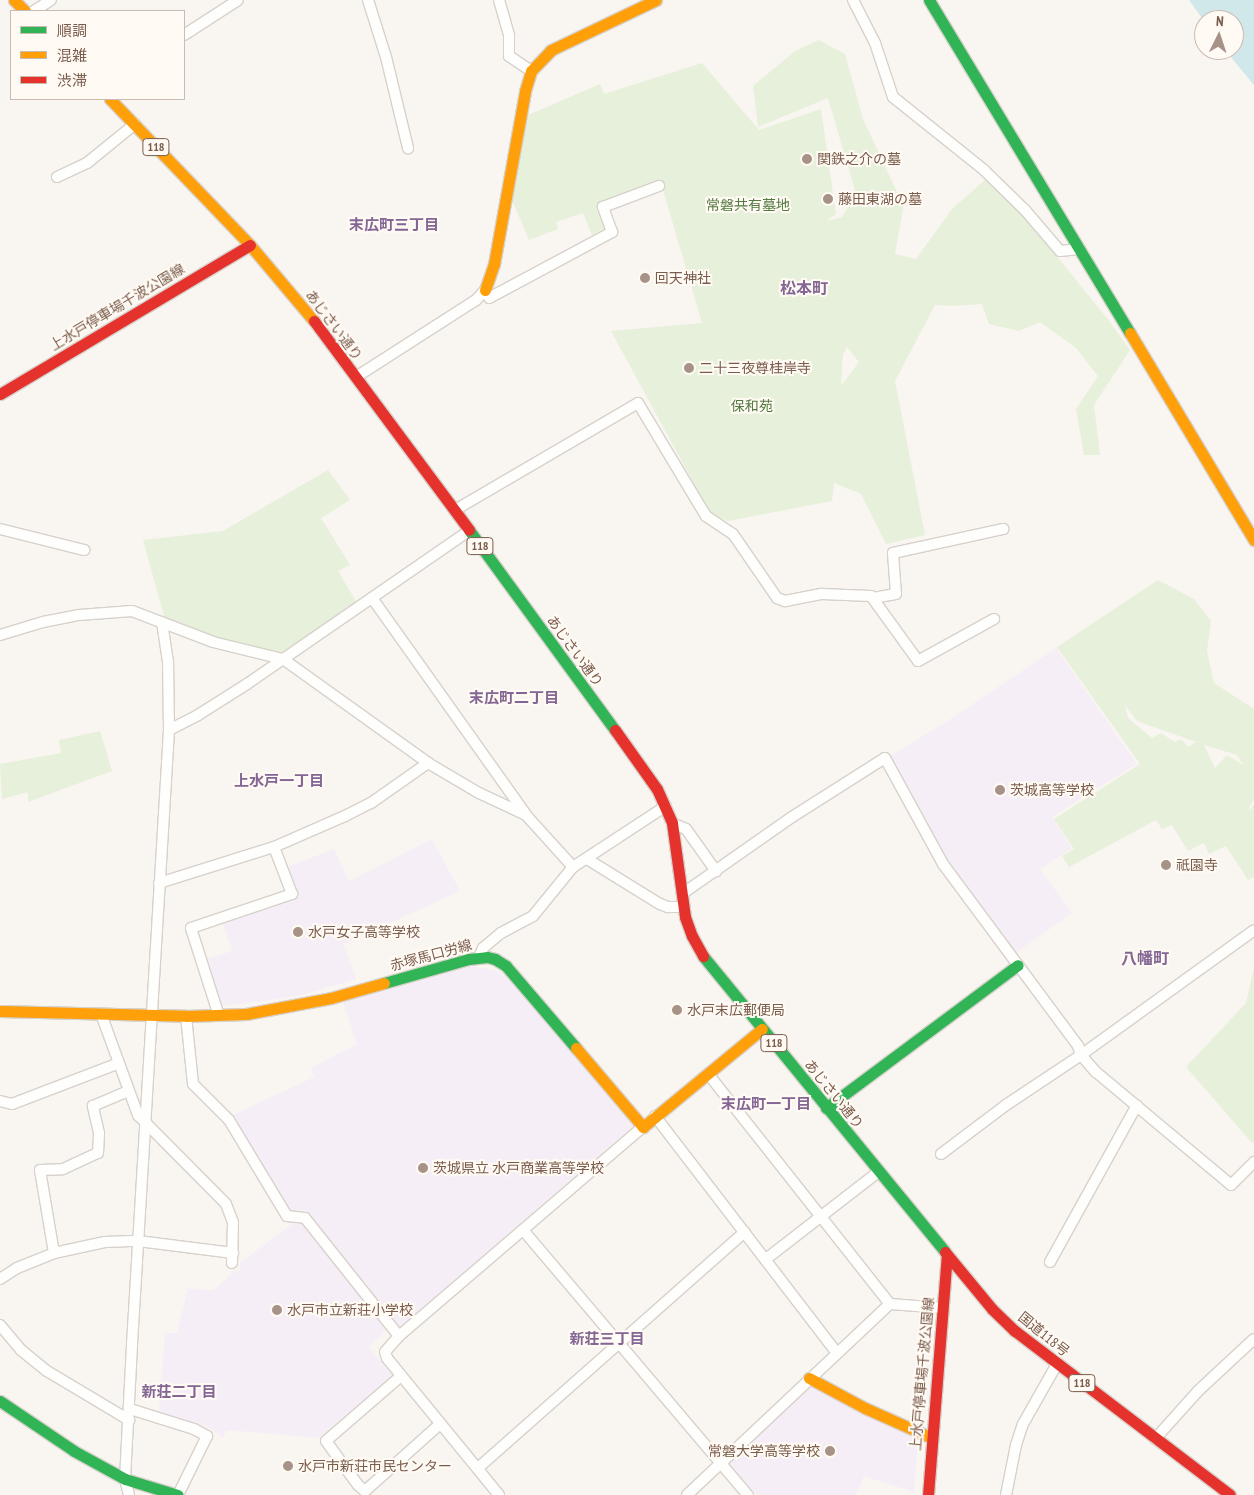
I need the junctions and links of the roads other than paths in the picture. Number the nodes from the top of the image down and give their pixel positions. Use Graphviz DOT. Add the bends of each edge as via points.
graph roads {
  1 [pos="14,0"];
  2 [pos="51,0"];
  3 [pos="238,0"];
  4 [pos="368,0"];
  5 [pos="499,0"];
  6 [pos="656,0"];
  7 [pos="853,0"];
  8 [pos="929,0"];
  9 [pos="24,10"];
  10 [pos="36,10"];
  11 [pos="185,34"];
  12 [pos="531,71"];
  13 [pos="111,100"];
  14 [pos="135,124"];
  15 [pos="408,148"];
  16 [pos="57,177"];
  17 [pos="659,186"];
  18 [pos="250,246"];
  19 [pos="1080,250"];
  20 [pos="487,294"];
  21 [pos="356,377"];
  22 [pos="0,394"];
  23 [pos="455,510"];
  24 [pos="0,529"];
  25 [pos="1003,529"];
  26 [pos="470,531"];
  27 [pos="1254,540"];
  28 [pos="84,550"];
  29 [pos="372,598"];
  30 [pos="873,598"];
  31 [pos="994,619"];
  32 [pos="162,622"];
  33 [pos="0,635"];
  34 [pos="283,659"];
  35 [pos="168,730"];
  36 [pos="428,762"];
  37 [pos="666,806"];
  38 [pos="526,815"];
  39 [pos="672,823"];
  40 [pos="274,847"];
  41 [pos="587,859"];
  42 [pos="573,867"];
  43 [pos="716,871"];
  44 [pos="159,883"];
  45 [pos="682,894"];
  46 [pos="684,907"];
  47 [pos="1254,930"];
  48 [pos="479,957"];
  49 [pos="1018,965"];
  50 [pos="0,1011"];
  51 [pos="100,1014"];
  52 [pos="152,1015"];
  53 [pos="186,1016"];
  54 [pos="219,1016"];
  55 [pos="762,1030"];
  56 [pos="1081,1055"];
  57 [pos="117,1064"];
  58 [pos="709,1075"];
  59 [pos="128,1092"];
  60 [pos="0,1101"];
  61 [pos="1137,1106"];
  62 [pos="826,1108"];
  63 [pos="656,1116"];
  64 [pos="145,1122"];
  65 [pos="643,1127"];
  66 [pos="941,1154"];
  67 [pos="1254,1162"];
  68 [pos="878,1172"];
  69 [pos="822,1216"];
  70 [pos="524,1230"];
  71 [pos="745,1232"];
  72 [pos="138,1241"];
  73 [pos="54,1253"];
  74 [pos="947,1256"];
  75 [pos="766,1259"];
  76 [pos="1050,1262"];
  77 [pos="0,1279"];
  78 [pos="890,1304"];
  79 [pos="943,1308"];
  80 [pos="0,1325"];
  81 [pos="399,1336"];
  82 [pos="1254,1340"];
  83 [pos="618,1344"];
  84 [pos="836,1352"];
  85 [pos="1057,1364"];
  86 [pos="401,1376"];
  87 [pos="809,1378"];
  88 [pos="0,1401"];
  89 [pos="129,1415"];
  90 [pos="440,1424"];
  91 [pos="932,1438"];
  92 [pos="1155,1439"];
  93 [pos="720,1463"];
  94 [pos="478,1468"];
  95 [pos="125,1479"];
  96 [pos="129,1495"];
  97 [pos="178,1495"];
  98 [pos="499,1495"];
  99 [pos="687,1495"];
  100 [pos="748,1495"];
  101 [pos="928,1495"];
  102 [pos="1006,1495"];
  103 [pos="1230,1495"];
  1 -- 9 [label="main road"];
  2 -- 10 [label="street"];
  3 -- 11 [label="street"];
  4 -- 15 [label="street" via="386,57"];
  5 -- 12 [label="street" via="509,35 509,56"];
  6 -- 12 [label="main road" via="551,50"];
  7 -- 19 [label="street" via="875,43 893,97 984,170 1060,251"];
  8 -- 19 [label="main road"];
  12 -- 20 [label="main road"];
  13 -- 14 [label="main road, あじさい通り / 118"];
  14 -- 16 [label="street" via="86,163"];
  14 -- 18 [label="main road, あじさい通り / 118"];
  17 -- 20 [label="street" via="602,208 612,232"];
  18 -- 21 [label="main road, あじさい通り / 118" via="302,306"];
  18 -- 22 [label="main road, 上水戸停車場千波公園線"];
  19 -- 27 [label="main road"];
  20 -- 21 [label="street"];
  21 -- 23 [label="main road, あじさい通り / 118"];
  23 -- 26 [label="main road, あじさい通り / 118"];
  23 -- 30 [label="street" via="638,403 706,516 733,534 777,598 785,601 822,594"];
  24 -- 28 [label="street"];
  25 -- 30 [label="street" via="893,553 896,594"];
  26 -- 29 [label="street"];
  26 -- 37 [label="main road, あじさい通り / 118" via="657,789"];
  29 -- 34 [label="street"];
  29 -- 38 [label="street"];
  30 -- 31 [label="street" via="918,661"];
  32 -- 33 [label="street" via="132,612 79,615"];
  32 -- 34 [label="street" via="213,642"];
  32 -- 35 [label="street" via="168,662"];
  34 -- 35 [label="street" via="198,715"];
  34 -- 36 [label="street"];
  35 -- 44 [label="street"];
  36 -- 38 [label="street" via="479,793"];
  36 -- 40 [label="street" via="371,803"];
  37 -- 39 [label="main road, あじさい通り / 118"];
  37 -- 41 [label="street"];
  38 -- 42 [label="street"];
  39 -- 43 [label="street" via="686,829"];
  39 -- 45 [label="main road, あじさい通り / 118"];
  40 -- 44 [label="street"];
  40 -- 54 [label="street" via="292,894 191,928"];
  41 -- 42 [label="street"];
  41 -- 46 [label="street" via="660,904"];
  42 -- 48 [label="street" via="533,916 501,933 483,948"];
  43 -- 45 [label="street"];
  43 -- 49 [label="street" via="884,758 943,864"];
  44 -- 52 [label="street"];
  45 -- 46 [label="main road, あじさい通り / 118"];
  46 -- 55 [label="main road, あじさい通り / 118" via="698,948"];
  47 -- 56 [label="street"];
  48 -- 54 [label="main road, 赤塚馬口労線" via="331,998 276,1010"];
  48 -- 65 [label="main road, 赤塚馬口労線" via="496,959 506,966"];
  49 -- 56 [label="street" via="1078,1046"];
  49 -- 62 [label="main road"];
  50 -- 51 [label="main road, 赤塚馬口労線"];
  51 -- 52 [label="main road, 赤塚馬口労線"];
  51 -- 57 [label="street"];
  52 -- 53 [label="main road, 赤塚馬口労線"];
  52 -- 64 [label="street"];
  53 -- 54 [label="main road, 赤塚馬口労線"];
  53 -- 81 [label="street" via="193,1084 229,1120 286,1216 305,1218"];
  55 -- 58 [label="main road"];
  55 -- 62 [label="main road, あじさい通り / 118"];
  56 -- 61 [label="street"];
  56 -- 66 [label="street"];
  57 -- 59 [label="street"];
  57 -- 60 [label="street" via="12,1104"];
  58 -- 63 [label="main road"];
  58 -- 69 [label="street"];
  59 -- 64 [label="street" via="138,1115"];
  59 -- 73 [label="street" via="92,1106 99,1133 98,1152 63,1169 40,1170"];
  61 -- 67 [label="street" via="1231,1185"];
  61 -- 76 [label="street"];
  62 -- 68 [label="main road, あじさい通り / 118"];
  63 -- 65 [label="main road"];
  63 -- 71 [label="street"];
  64 -- 72 [label="street"];
  64 -- 72 [label="street" via="226,1204 233,1222 232,1258"];
  65 -- 70 [label="street"];
  68 -- 69 [label="street"];
  68 -- 74 [label="main road, あじさい通り / 118"];
  69 -- 75 [label="street"];
  69 -- 78 [label="street"];
  70 -- 81 [label="street"];
  70 -- 83 [label="street"];
  71 -- 75 [label="street"];
  71 -- 83 [label="street"];
  72 -- 73 [label="street" via="105,1242"];
  72 -- 89 [label="street"];
  73 -- 77 [label="street" via="17,1268"];
  74 -- 79 [label="main road, 上水戸停車場千波公園線"];
  74 -- 85 [label="main road, 国道118号 / 118" via="992,1309"];
  75 -- 84 [label="street"];
  78 -- 79 [label="street"];
  78 -- 84 [label="street"];
  79 -- 91 [label="main road, 上水戸停車場千波公園線"];
  80 -- 89 [label="street" via="21,1350 47,1371"];
  81 -- 86 [label="street" via="385,1352"];
  82 -- 92 [label="street" via="1198,1392"];
  83 -- 93 [label="street"];
  83 -- 94 [label="street"];
  84 -- 87 [label="street"];
  85 -- 92 [label="main road, 国道118号 / 118"];
  85 -- 102 [label="street" via="1023,1424"];
  86 -- 90 [label="street"];
  86 -- 90 [label="street" via="326,1441 358,1485 365,1491"];
  87 -- 91 [label="main road"];
  87 -- 93 [label="street"];
  88 -- 95 [label="main road" via="74,1451"];
  89 -- 95 [label="street"];
  89 -- 97 [label="street" via="194,1429 207,1436"];
  90 -- 94 [label="street"];
  91 -- 101 [label="main road, 上水戸停車場千波公園線"];
  92 -- 103 [label="main road, 国道118号 / 118"];
  93 -- 99 [label="street"];
  93 -- 100 [label="street"];
  94 -- 98 [label="street"];
  95 -- 96 [label="street"];
  95 -- 97 [label="main road"];
}
